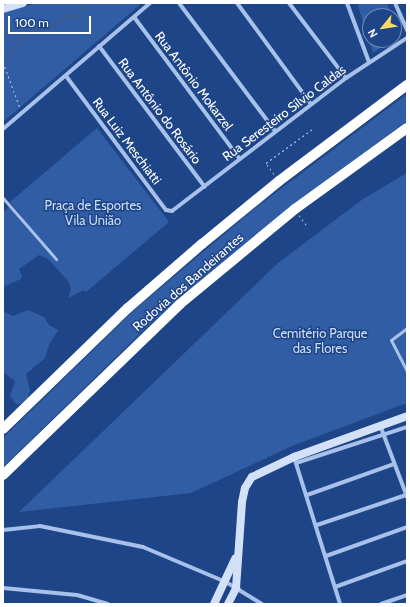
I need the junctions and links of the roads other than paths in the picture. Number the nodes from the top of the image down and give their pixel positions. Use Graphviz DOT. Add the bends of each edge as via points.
graph roads {
  1 [pos="23,3"];
  2 [pos="150,3"];
  3 [pos="179,3"];
  4 [pos="236,3"];
  5 [pos="289,3"];
  6 [pos="347,3"];
  7 [pos="395,3"];
  8 [pos="3,9"];
  9 [pos="134,17"];
  10 [pos="407,30"];
  11 [pos="407,38"];
  12 [pos="99,46"];
  13 [pos="369,62"];
  14 [pos="66,76"];
  15 [pos="346,78"];
  16 [pos="407,85"];
  17 [pos="311,104"];
  18 [pos="3,128"];
  19 [pos="407,128"];
  20 [pos="275,131"];
  21 [pos="239,158"];
  22 [pos="205,187"];
  23 [pos="3,198"];
  24 [pos="176,209"];
  25 [pos="56,259"];
  26 [pos="407,328"];
  27 [pos="407,370"];
  28 [pos="407,416"];
  29 [pos="380,425"];
  30 [pos="407,427"];
  31 [pos="3,429"];
  32 [pos="382,434"];
  33 [pos="295,460"];
  34 [pos="394,464"];
  35 [pos="3,475"];
  36 [pos="405,489"];
  37 [pos="307,495"];
  38 [pos="406,496"];
  39 [pos="317,525"];
  40 [pos="407,527"];
  41 [pos="3,530"];
  42 [pos="238,551"];
  43 [pos="326,556"];
  44 [pos="407,561"];
  45 [pos="226,582"];
  46 [pos="335,587"];
  47 [pos="3,588"];
  48 [pos="236,588"];
  49 [pos="407,595"];
  50 [pos="108,604"];
  51 [pos="214,604"];
  52 [pos="228,604"];
  53 [pos="262,604"];
  54 [pos="340,604"];
  55 [pos="381,604"];
  1 -- 8 [label="main road"];
  2 -- 9 [label="street"];
  3 -- 20 [label="street"];
  4 -- 17 [label="street"];
  5 -- 15 [label="street"];
  6 -- 13 [label="street"];
  7 -- 10 [label="street"];
  9 -- 12 [label="street"];
  9 -- 21 [label="street, Rua Antônio Mokarzel"];
  11 -- 13 [label="street, Rua Seresteiro Sílvio Caldas"];
  12 -- 14 [label="street"];
  12 -- 22 [label="street, Rua Antônio do Rosário"];
  13 -- 15 [label="street, Rua Seresteiro Sílvio Caldas"];
  14 -- 18 [label="street"];
  14 -- 24 [label="street, Rua Luiz Meschiatti" via="166,210"];
  15 -- 17 [label="street, Rua Seresteiro Sílvio Caldas"];
  16 -- 31 [label="highway, Rodovia dos Bandeirantes" via="279,181 128,308"];
  17 -- 20 [label="street, Rua Seresteiro Sílvio Caldas"];
  19 -- 35 [label="highway, Rodovia dos Bandeirantes" via="295,210 149,331"];
  20 -- 21 [label="street, Rua Seresteiro Sílvio Caldas"];
  21 -- 22 [label="street, Rua Seresteiro Sílvio Caldas"];
  22 -- 24 [label="street, Rua Seresteiro Sílvio Caldas"];
  23 -- 25 [label="lane"];
  26 -- 27 [label="lane" via="391,340"];
  28 -- 29 [label="main road"];
  29 -- 32 [label="street"];
  29 -- 33 [label="main road"];
  30 -- 32 [label="street"];
  32 -- 33 [label="street"];
  32 -- 34 [label="street"];
  33 -- 37 [label="street"];
  33 -- 42 [label="main road" via="257,474 245,488"];
  34 -- 36 [label="street"];
  34 -- 37 [label="street"];
  36 -- 38 [label="street"];
  37 -- 39 [label="street"];
  38 -- 39 [label="street"];
  39 -- 43 [label="street"];
  40 -- 43 [label="street"];
  41 -- 45 [label="street" via="27,526 64,529 143,547"];
  42 -- 45 [label="main road"];
  42 -- 48 [label="main road"];
  43 -- 46 [label="street"];
  44 -- 46 [label="street"];
  45 -- 48 [label="street"];
  45 -- 51 [label="main road"];
  46 -- 54 [label="street"];
  47 -- 50 [label="street" via="77,595"];
  48 -- 52 [label="main road"];
  48 -- 53 [label="street"];
  49 -- 55 [label="street"];
}
